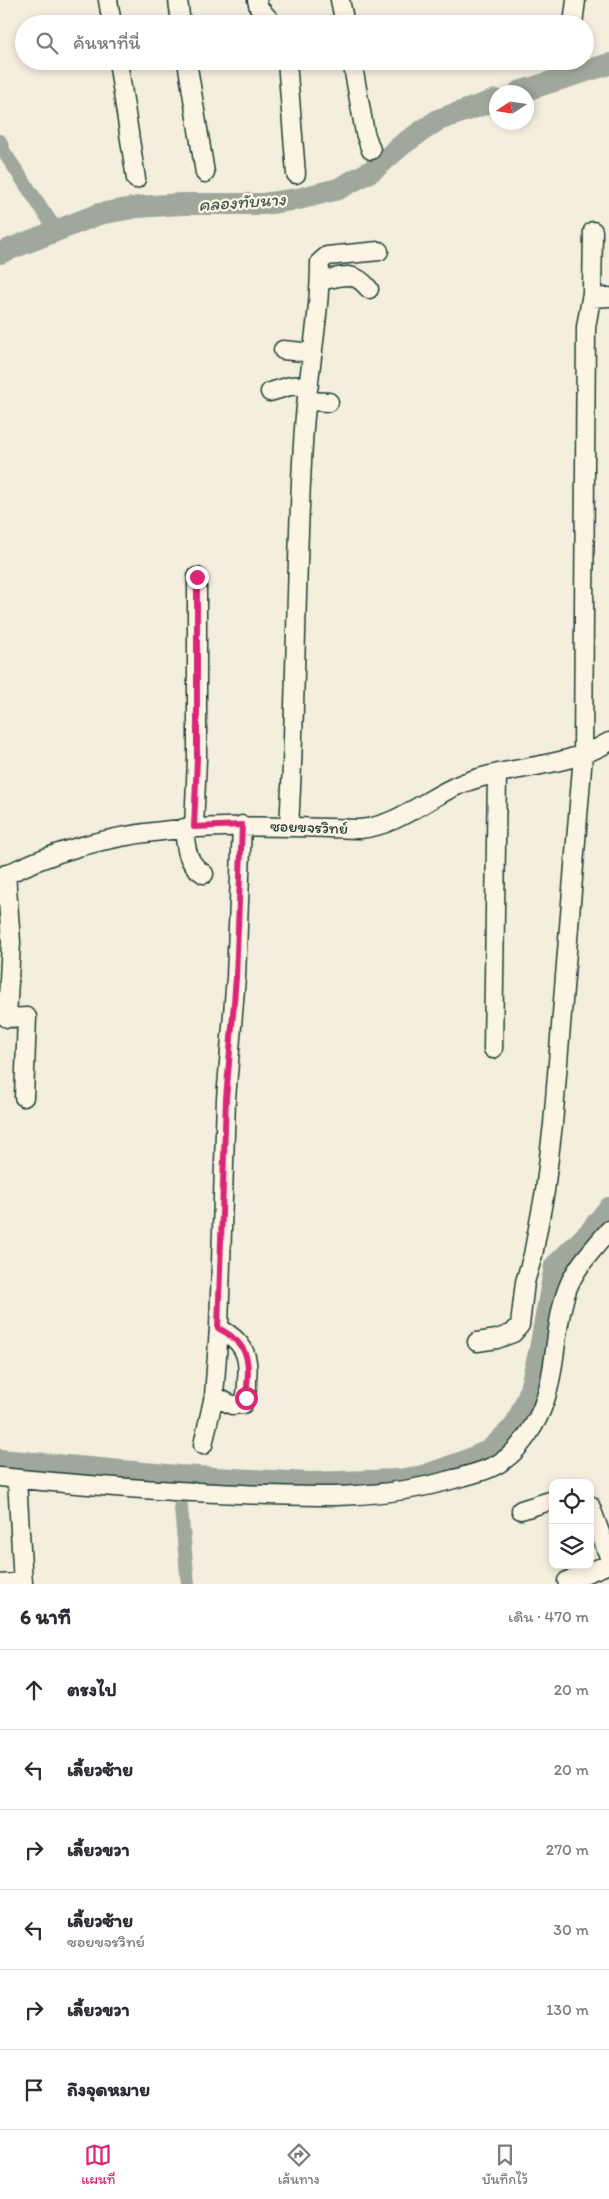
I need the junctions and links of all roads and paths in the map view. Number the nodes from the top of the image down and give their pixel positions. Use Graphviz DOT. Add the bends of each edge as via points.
graph roads {
  1 [pos="108,0"];
  2 [pos="178,0"];
  3 [pos="257,0"];
  4 [pos="340,0"];
  5 [pos="576,0"];
  6 [pos="110,15"];
  7 [pos="180,15"];
  8 [pos="265,15"];
  9 [pos="343,15"];
  10 [pos="574,15"];
  11 [pos="119,70"];
  12 [pos="188,70"];
  13 [pos="288,70"];
  14 [pos="354,70"];
  15 [pos="371,150"];
  16 [pos="205,173"];
  17 [pos="296,174"];
  18 [pos="136,179"];
  19 [pos="593,231"];
  20 [pos="378,251"];
  21 [pos="320,281"];
  22 [pos="369,289"];
  23 [pos="591,298"];
  24 [pos="609,298"];
  25 [pos="283,350"];
  26 [pos="313,353"];
  27 [pos="270,392"];
  28 [pos="308,393"];
  29 [pos="329,402"];
  30 [pos="197,577"];
  31 [pos="609,742"];
  32 [pos="583,755"];
  33 [pos="497,774"];
  34 [pos="242,825"];
  35 [pos="289,826"];
  36 [pos="189,828"];
  37 [pos="204,874"];
  38 [pos="3,876"];
  39 [pos="493,1049"];
  40 [pos="24,1097"];
  41 [pos="609,1230"];
  42 [pos="218,1328"];
  43 [pos="477,1342"];
  44 [pos="214,1396"];
  45 [pos="203,1445"];
  46 [pos="9,1478"];
  47 [pos="549,1501"];
  48 [pos="522,1510"];
  49 [pos="594,1517"];
  50 [pos="609,1557"];
  51 [pos="609,1564"];
  52 [pos="567,1581"];
  53 [pos="23,1583"];
  54 [pos="0,1584"];
  1 -- 6 [label="street"];
  2 -- 7 [label="street"];
  3 -- 8 [label="street"];
  4 -- 9 [label="street"];
  5 -- 10 [label="street"];
  11 -- 18 [label="street"];
  12 -- 16 [label="street"];
  13 -- 17 [label="street"];
  14 -- 15 [label="street"];
  19 -- 23 [label="street"];
  20 -- 21 [label="street" via="327,256 320,262"];
  21 -- 22 [label="street" via="352,276"];
  21 -- 26 [label="street"];
  23 -- 24 [label="street"];
  23 -- 32 [label="street" via="586,327"];
  25 -- 26 [label="street"];
  26 -- 28 [label="street"];
  27 -- 28 [label="street" via="290,386"];
  28 -- 29 [label="street"];
  28 -- 35 [label="street"];
  30 -- 36 [label="street" via="197,759"];
  31 -- 32 [label="street, ซอยขจรวิทย์"];
  32 -- 33 [label="street, ซอยขจรวิทย์"];
  32 -- 43 [label="street" via="554,1115 540,1219 525,1282 520,1325 513,1333"];
  33 -- 35 [label="street, ซอยขจรวิทย์" via="463,783 392,822 375,827"];
  33 -- 39 [label="street"];
  34 -- 35 [label="street, ซอยขจรวิทย์"];
  34 -- 36 [label="street, ซอยขจรวิทย์"];
  34 -- 42 [label="street" via="236,978 226,1099"];
  36 -- 37 [label="street" via="187,851 190,862"];
  36 -- 38 [label="street, ซอยขจรวิทย์" via="148,831 86,845 49,856"];
  38 -- 40 [label="street" via="11,942 7,1018 27,1017"];
  41 -- 46 [label="street" via="580,1266 567,1289 551,1377 540,1412 520,1446 501,1463 435,1485 327,1497 162,1491"];
  42 -- 44 [label="street"];
  42 -- 44 [label="street" via="241,1344 246,1354 248,1374 243,1404 232,1405"];
  44 -- 45 [label="street"];
  46 -- 53 [label="street"];
  47 -- 48 [label="street"];
  49 -- 50 [label="street"];
  51 -- 52 [label="street"];
  53 -- 54 [label="street"];
}
